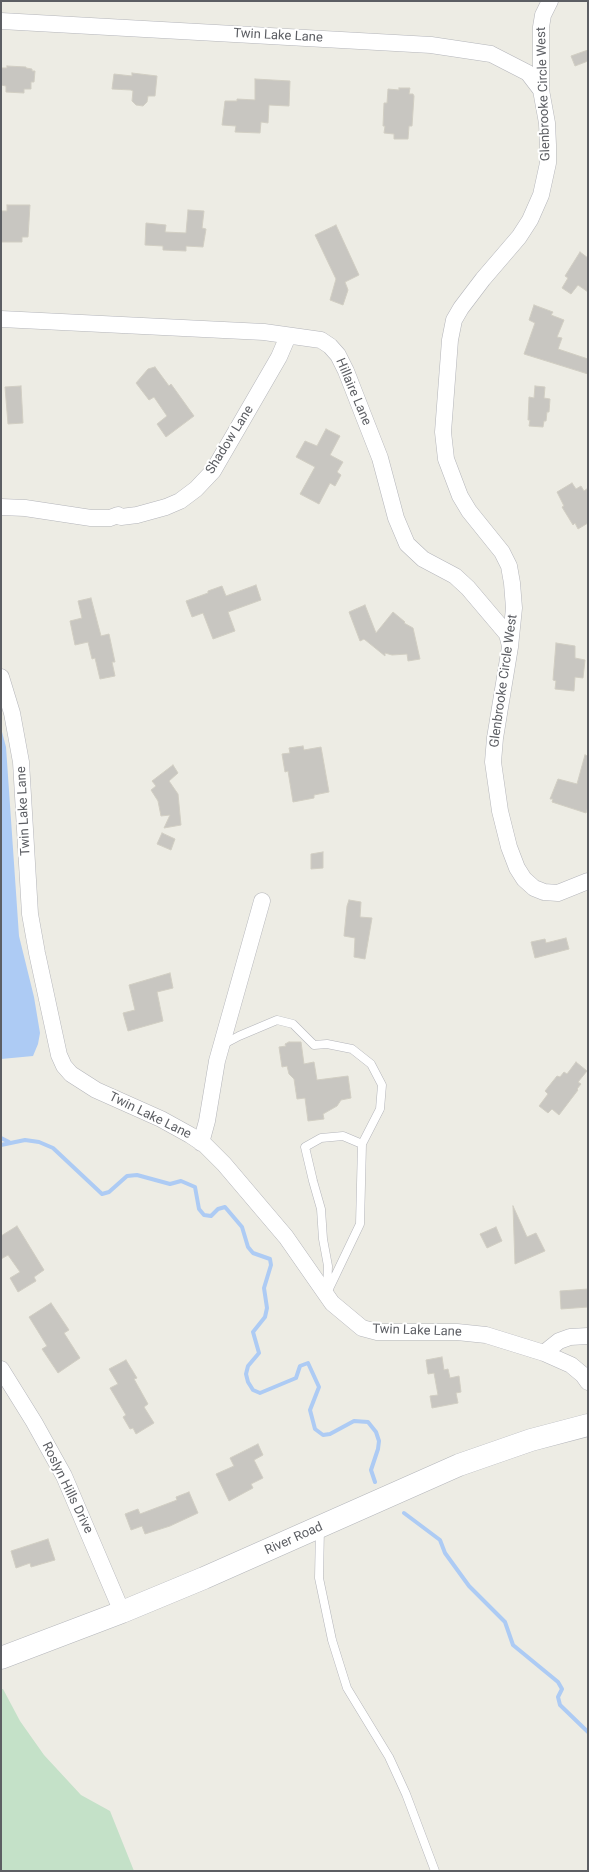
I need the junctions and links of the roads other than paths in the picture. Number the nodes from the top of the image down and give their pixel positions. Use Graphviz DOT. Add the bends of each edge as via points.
graph roads {
  1 [pos="550,1"];
  2 [pos="1,21"];
  3 [pos="541,90"];
  4 [pos="1,319"];
  5 [pos="288,336"];
  6 [pos="1,507"];
  7 [pos="510,648"];
  8 [pos="1,677"];
  9 [pos="588,881"];
  10 [pos="262,900"];
  11 [pos="221,1046"];
  12 [pos="201,1143"];
  13 [pos="362,1144"];
  14 [pos="326,1295"];
  15 [pos="588,1336"];
  16 [pos="544,1353"];
  17 [pos="2,1374"];
  18 [pos="588,1382"];
  19 [pos="588,1425"];
  20 [pos="320,1527"];
  21 [pos="122,1612"];
  22 [pos="1,1658"];
  23 [pos="435,1871"];
  1 -- 3 [label="street, Glenbrooke Circle West" via="543,15 541,28"];
  2 -- 3 [label="street, Twin Lake Lane" via="432,45 491,54 528,73"];
  3 -- 7 [label="street, Glenbrooke Circle West" via="547,123 548,163 541,195 519,237 483,279 454,320 450,340 443,432 446,459 460,496 502,552 509,566 514,608"];
  4 -- 5 [label="street, Hillaire Lane" via="264,332"];
  5 -- 6 [label="street, Shadow Lane" via="280,357 214,471 180,501 166,508 137,515 121,517 118,514 110,518"];
  5 -- 7 [label="street, Hillaire Lane" via="321,340 338,355 380,458 404,538 417,555 455,576 484,604 507,634"];
  7 -- 9 [label="street, Glenbrooke Circle West" via="493,762 500,811 509,847 520,874 534,888 558,893"];
  8 -- 12 [label="street, Twin Lake Lane" via="21,762 30,914 59,1055 64,1066 78,1079 160,1119"];
  10 -- 11 [label="street"];
  11 -- 12 [label="street"];
  11 -- 13 [label="lane" via="277,1020 293,1024 314,1045 327,1044 352,1049 371,1064 382,1084 380,1108"];
  12 -- 14 [label="street, Twin Lake Lane" via="224,1164 286,1238"];
  13 -- 14 [label="lane" via="360,1224"];
  13 -- 14 [label="lane" via="343,1136 321,1138 306,1147 321,1209 328,1266"];
  14 -- 16 [label="street, Twin Lake Lane" via="340,1311 369,1331 477,1333"];
  15 -- 16 [label="street" via="570,1337 559,1341"];
  16 -- 18 [label="street, Twin Lake Lane" via="571,1365"];
  17 -- 21 [label="street, Roslyn Hills Drive" via="34,1422 64,1476"];
  19 -- 20 [label="main road, River Road" via="531,1440 459,1465"];
  20 -- 21 [label="main road, River Road"];
  20 -- 23 [label="lane" via="319,1578 332,1640 347,1688 388,1757 406,1794"];
  21 -- 22 [label="main road, River Road"];
}
